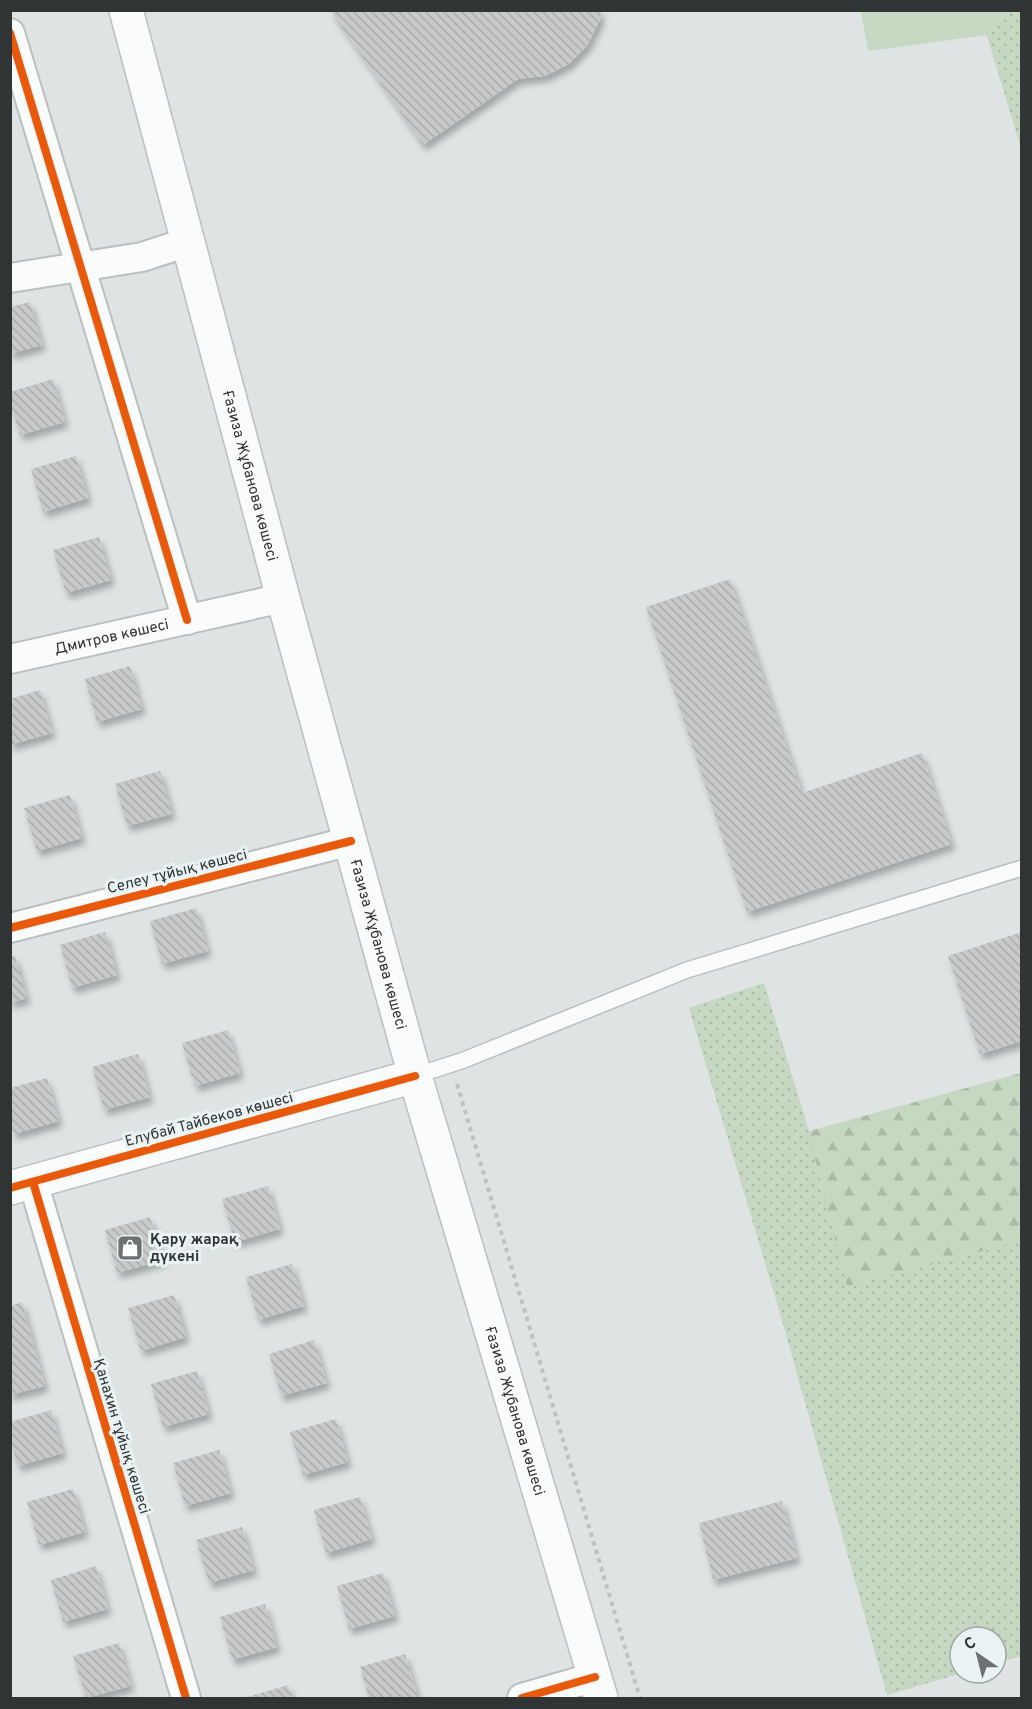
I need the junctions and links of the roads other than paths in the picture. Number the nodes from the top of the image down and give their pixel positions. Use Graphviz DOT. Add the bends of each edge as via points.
graph roads {
  1 [pos="126,10"];
  2 [pos="10,33"];
  3 [pos="188,242"];
  4 [pos="81,267"];
  5 [pos="10,278"];
  6 [pos="283,598"];
  7 [pos="187,620"];
  8 [pos="10,659"];
  9 [pos="351,841"];
  10 [pos="1022,868"];
  11 [pos="10,928"];
  12 [pos="415,1076"];
  13 [pos="22,1185"];
  14 [pos="598,1688"];
  15 [pos="186,1698"];
  16 [pos="522,1698"];
  1 -- 3 [label="main road, Ғазиза Жұбанова көшесі"];
  2 -- 4 [label="street"];
  3 -- 4 [label="street" via="141,257"];
  3 -- 6 [label="main road, Ғазиза Жұбанова көшесі"];
  4 -- 5 [label="street"];
  4 -- 7 [label="street"];
  6 -- 7 [label="street, Дмитров көшесі"];
  6 -- 9 [label="main road, Ғазиза Жұбанова көшесі"];
  7 -- 8 [label="street, Дмитров көшесі"];
  9 -- 11 [label="street, Селеу тұйық көшесі"];
  9 -- 12 [label="main road, Ғазиза Жұбанова көшесі"];
  10 -- 12 [label="lane" via="687,970"];
  12 -- 13 [label="main road, Елубай Тайбеков көшесі"];
  12 -- 14 [label="main road, Ғазиза Жұбанова көшесі"];
  13 -- 15 [label="street, Қанахин тұйық көшесі"];
  14 -- 16 [label="street"];
}
